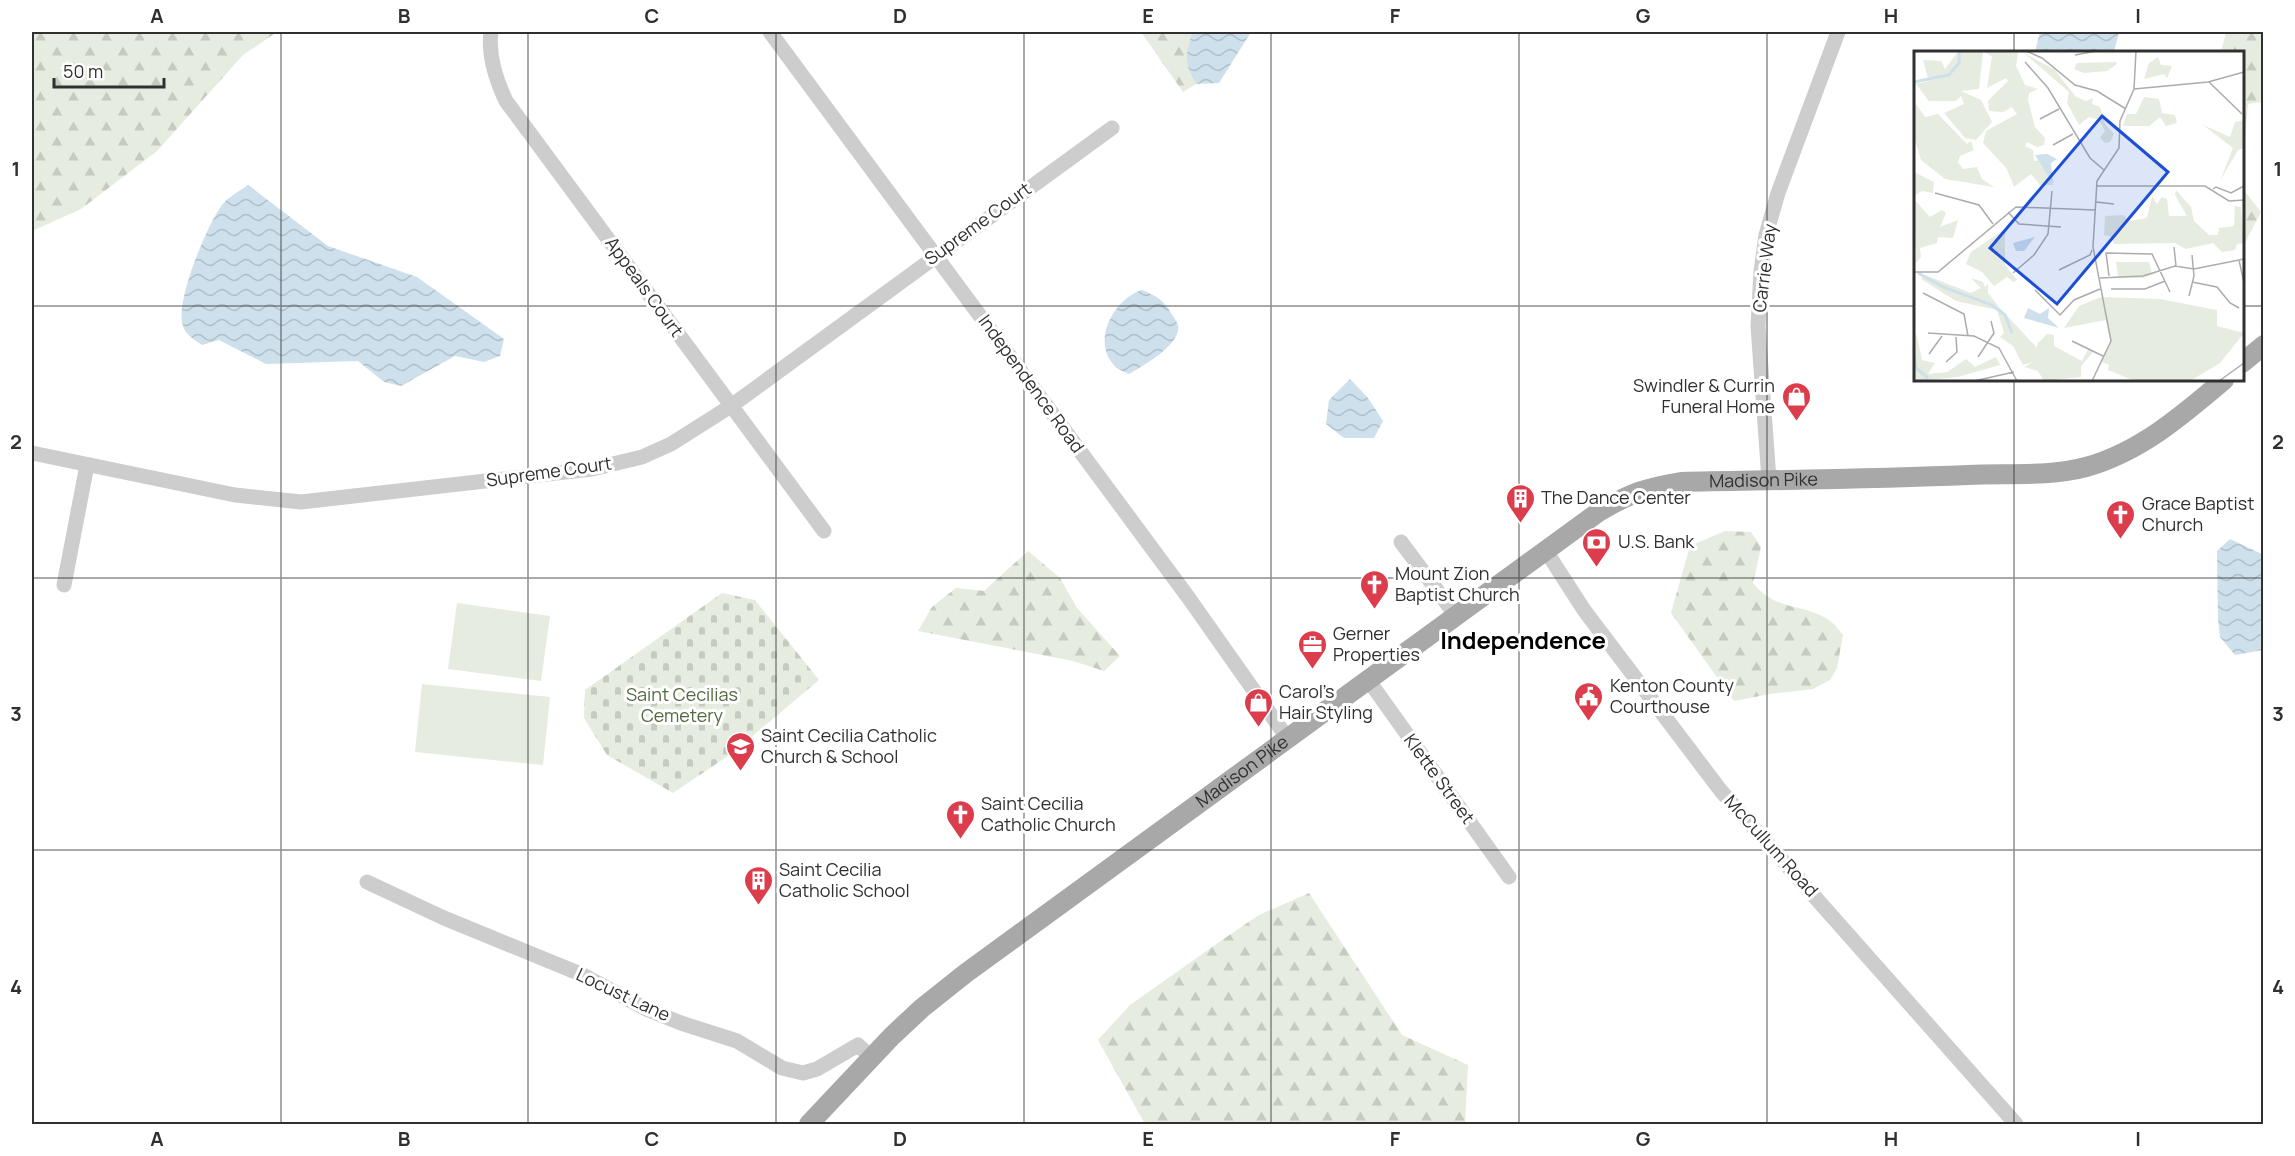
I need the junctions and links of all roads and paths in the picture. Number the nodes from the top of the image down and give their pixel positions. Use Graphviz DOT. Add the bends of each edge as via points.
graph roads {
  1 [pos="491,32"];
  2 [pos="770,32"];
  3 [pos="1838,32"];
  4 [pos="1112,128"];
  5 [pos="936,255"];
  6 [pos="2264,345"];
  7 [pos="2244,361"];
  8 [pos="2223,381"];
  9 [pos="731,406"];
  10 [pos="32,453"];
  11 [pos="87,465"];
  12 [pos="1769,480"];
  13 [pos="824,531"];
  14 [pos="1401,542"];
  15 [pos="1546,551"];
  16 [pos="64,585"];
  17 [pos="1457,617"];
  18 [pos="1369,681"];
  19 [pos="1288,739"];
  20 [pos="1509,877"];
  21 [pos="367,882"];
  22 [pos="872,1058"];
  23 [pos="809,1125"];
  24 [pos="2016,1125"];
  1 -- 9 [label="street, Appeals Court" via="497,82 506,101"];
  2 -- 5 [label="street, Independence Road"];
  3 -- 12 [label="street, Carrie Way" via="1766,235 1758,327"];
  4 -- 5 [label="street, Supreme Court"];
  5 -- 9 [label="street, Supreme Court"];
  5 -- 19 [label="street, Independence Road"];
  6 -- 7 [label="main road"];
  8 -- 12 [label="main road, Madison Pike" via="2160,432 2125,452 2086,467"];
  9 -- 11 [label="street, Supreme Court" via="642,457 592,469 301,502 235,495"];
  9 -- 13 [label="street, Appeals Court"];
  10 -- 11 [label="street, Supreme Court"];
  11 -- 16 [label="street"];
  12 -- 15 [label="main road, Madison Pike" via="1681,482 1648,488 1600,512"];
  14 -- 17 [label="street"];
  15 -- 17 [label="main road, Madison Pike"];
  15 -- 24 [label="street, McCullum Road" via="1584,610 1721,790"];
  17 -- 18 [label="main road, Madison Pike"];
  18 -- 19 [label="main road, Madison Pike"];
  18 -- 20 [label="street, Klette Street"];
  19 -- 22 [label="main road, Madison Pike" via="966,973 922,1008"];
  21 -- 22 [label="street, Locust Lane" via="584,975 646,1009 738,1041 782,1068 802,1073 818,1069 858,1045"];
  22 -- 23 [label="main road, Madison Pike"];
}
